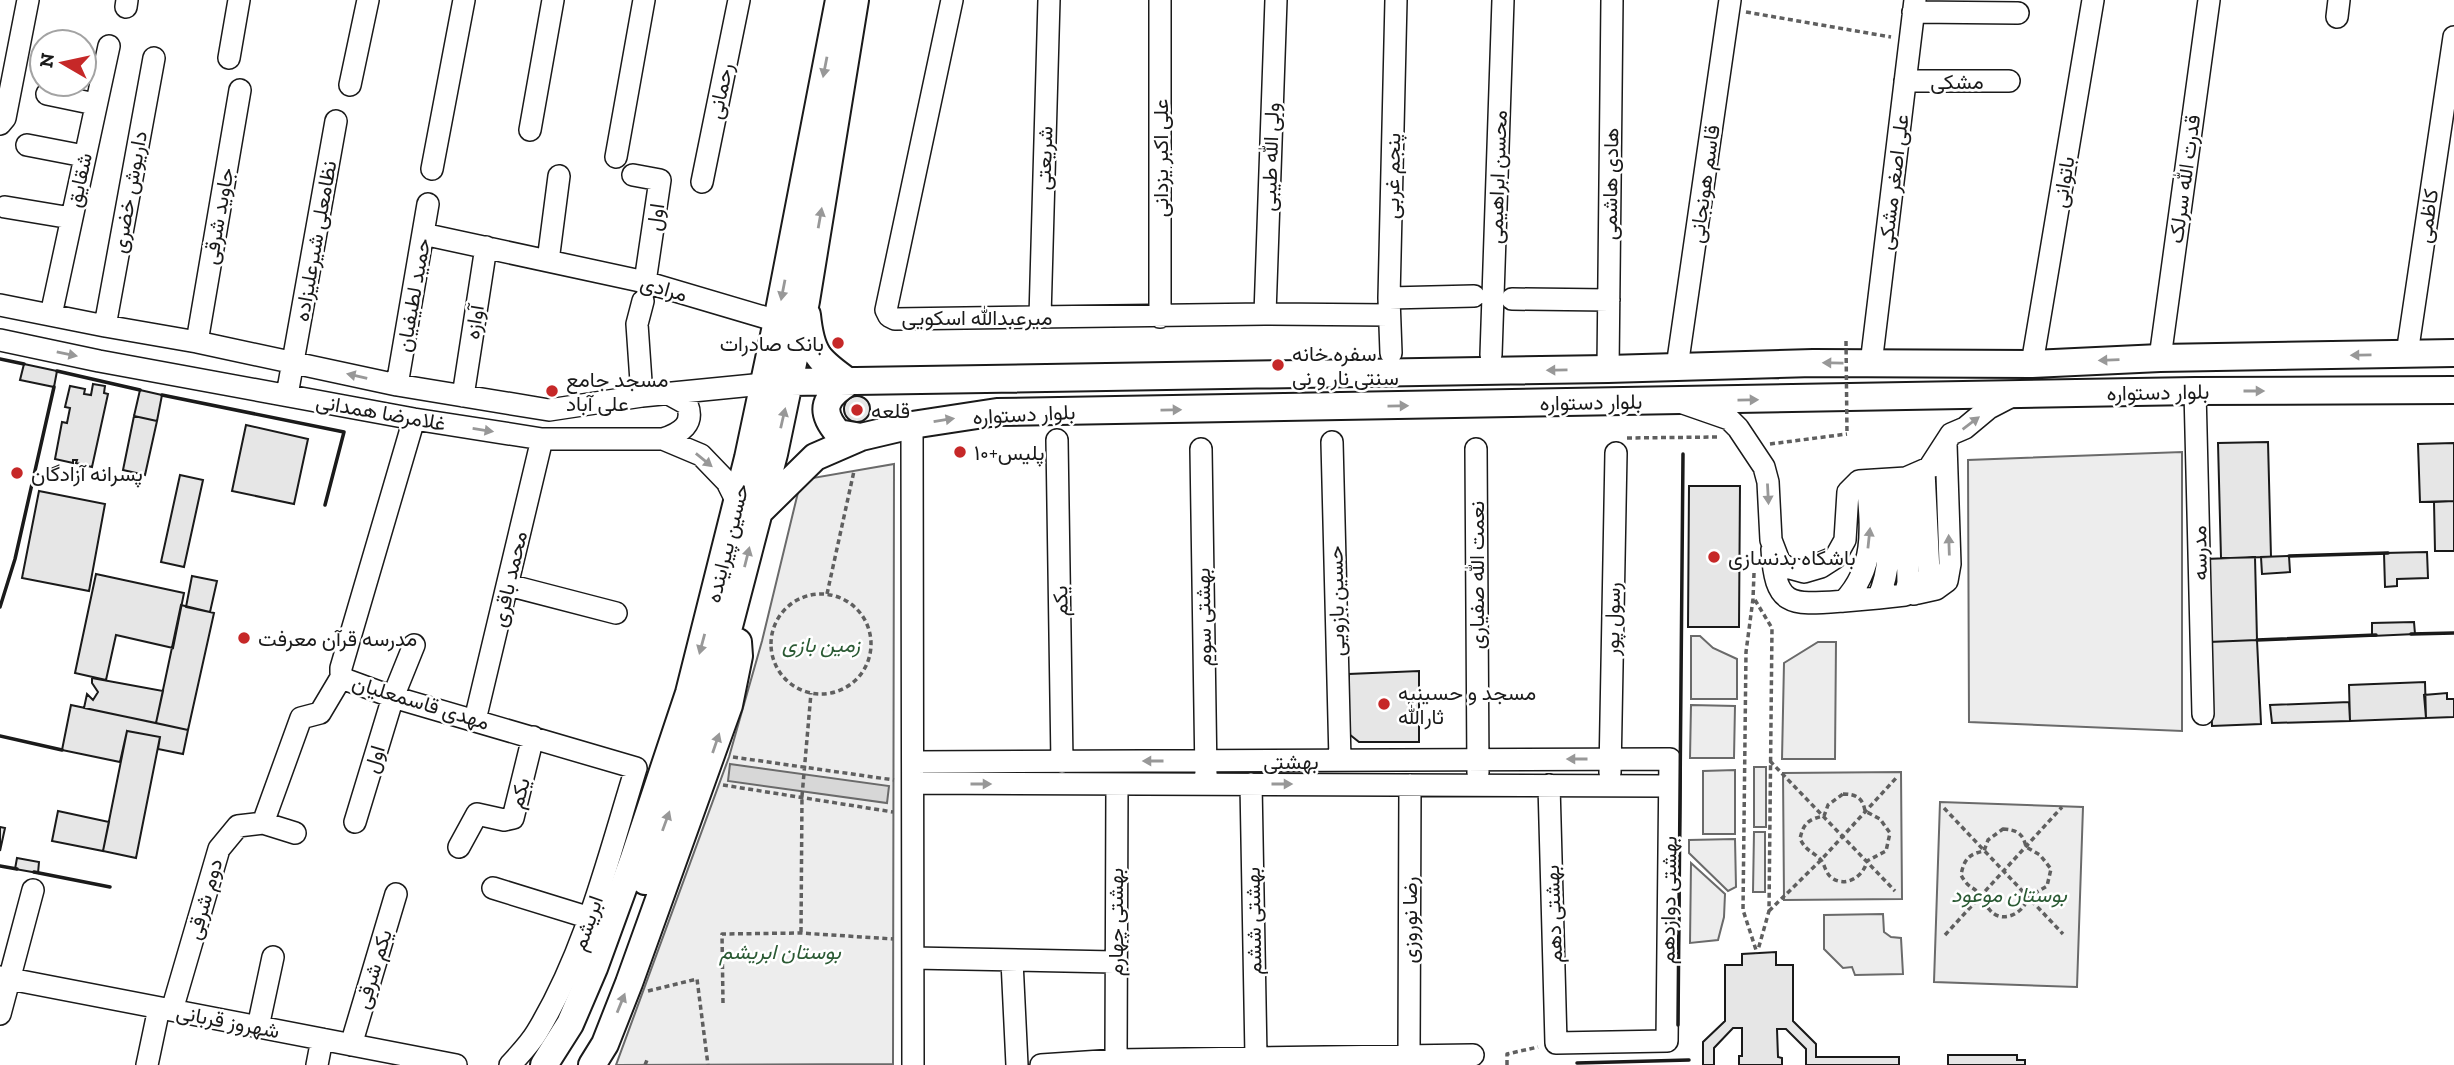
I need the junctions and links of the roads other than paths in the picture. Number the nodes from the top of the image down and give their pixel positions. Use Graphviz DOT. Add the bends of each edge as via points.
graph roads {
  1 [pos="28,0"];
  2 [pos="239,0"];
  3 [pos="368,0"];
  4 [pos="464,0"];
  5 [pos="554,0"];
  6 [pos="645,0"];
  7 [pos="739,0"];
  8 [pos="839,0"];
  9 [pos="855,0"];
  10 [pos="952,0"];
  11 [pos="1049,0"];
  12 [pos="1160,0"];
  13 [pos="1276,0"];
  14 [pos="1396,0"];
  15 [pos="1503,0"];
  16 [pos="1612,0"];
  17 [pos="2093,0"];
  18 [pos="2209,0"];
  19 [pos="1730,5"];
  20 [pos="1914,6"];
  21 [pos="2018,13"];
  22 [pos="2454,37"];
  23 [pos="109,46"];
  24 [pos="154,58"];
  25 [pos="229,58"];
  26 [pos="1905,81"];
  27 [pos="2009,81"];
  28 [pos="350,85"];
  29 [pos="240,90"];
  30 [pos="66,98"];
  31 [pos="95,104"];
  32 [pos="3,121"];
  33 [pos="336,121"];
  34 [pos="530,130"];
  35 [pos="27,145"];
  36 [pos="84,156"];
  37 [pos="616,157"];
  38 [pos="432,169"];
  39 [pos="633,175"];
  40 [pos="559,176"];
  41 [pos="702,182"];
  42 [pos="428,204"];
  43 [pos="5,207"];
  44 [pos="71,218"];
  45 [pos="423,234"];
  46 [pos="486,247"];
  47 [pos="548,261"];
  48 [pos="644,292"];
  49 [pos="1474,296"];
  50 [pos="1512,299"];
  51 [pos="1609,300"];
  52 [pos="806,301"];
  53 [pos="0,305"];
  54 [pos="1389,307"];
  55 [pos="1265,314"];
  56 [pos="51,315"];
  57 [pos="1040,317"];
  58 [pos="1160,317"];
  59 [pos="777,321"];
  60 [pos="105,326"];
  61 [pos="0,340"];
  62 [pos="197,342"];
  63 [pos="1391,353"];
  64 [pos="2454,353"];
  65 [pos="2407,354"];
  66 [pos="1491,355"];
  67 [pos="2160,358"];
  68 [pos="294,362"];
  69 [pos="2032,363"];
  70 [pos="1871,364"];
  71 [pos="1677,367"];
  72 [pos="1608,369"];
  73 [pos="791,382"];
  74 [pos="849,382"];
  75 [pos="764,384"];
  76 [pos="397,385"];
  77 [pos="2454,390"];
  78 [pos="2195,391"];
  79 [pos="667,393"];
  80 [pos="2015,394"];
  81 [pos="287,395"];
  82 [pos="463,396"];
  83 [pos="642,396"];
  84 [pos="1678,401"];
  85 [pos="414,419"];
  86 [pos="912,425"];
  87 [pos="862,437"];
  88 [pos="542,439"];
  89 [pos="663,439"];
  90 [pos="1057,440"];
  91 [pos="1332,442"];
  92 [pos="1946,444"];
  93 [pos="1201,449"];
  94 [pos="1476,449"];
  95 [pos="1616,453"];
  96 [pos="774,454"];
  97 [pos="748,458"];
  98 [pos="1896,478"];
  99 [pos="748,509"];
  100 [pos="1771,540"];
  101 [pos="508,585"];
  102 [pos="1912,594"];
  103 [pos="1878,598"];
  104 [pos="1843,601"];
  105 [pos="735,602"];
  106 [pos="616,613"];
  107 [pos="414,645"];
  108 [pos="342,676"];
  109 [pos="393,697"];
  110 [pos="2203,714"];
  111 [pos="475,720"];
  112 [pos="533,737"];
  113 [pos="1609,759"];
  114 [pos="1670,759"];
  115 [pos="1340,760"];
  116 [pos="1477,760"];
  117 [pos="1205,761"];
  118 [pos="1062,762"];
  119 [pos="636,768"];
  120 [pos="906,775"];
  121 [pos="1116,784"];
  122 [pos="1206,784"];
  123 [pos="1251,784"];
  124 [pos="1409,785"];
  125 [pos="1479,785"];
  126 [pos="1549,785"];
  127 [pos="1611,786"];
  128 [pos="1669,786"];
  129 [pos="355,821"];
  130 [pos="263,823"];
  131 [pos="295,833"];
  132 [pos="460,847"];
  133 [pos="493,888"];
  134 [pos="33,890"];
  135 [pos="396,894"];
  136 [pos="590,918"];
  137 [pos="273,957"];
  138 [pos="913,958"];
  139 [pos="1012,961"];
  140 [pos="1114,962"];
  141 [pos="4,978"];
  142 [pos="166,1009"];
  143 [pos="0,1014"];
  144 [pos="258,1027"];
  145 [pos="322,1039"];
  146 [pos="1667,1041"];
  147 [pos="351,1045"];
  148 [pos="1409,1055"];
  149 [pos="1473,1055"];
  150 [pos="1256,1057"];
  151 [pos="1116,1060"];
  152 [pos="147,1065"];
  153 [pos="317,1065"];
  154 [pos="456,1065"];
  155 [pos="510,1065"];
  156 [pos="544,1065"];
  157 [pos="565,1065"];
  158 [pos="592,1065"];
  159 [pos="913,1065"];
  160 [pos="1017,1065"];
  161 [pos="1041,1065"];
  1 -- 32 [label="street"];
  2 -- 25 [label="street"];
  3 -- 28 [label="street"];
  4 -- 38 [label="street"];
  5 -- 34 [label="street"];
  6 -- 37 [label="street"];
  7 -- 41 [label="street, رحمانی"];
  8 -- 59 [label="main road, حسین پیراینده, one-way"];
  52 -- 9 [label="main road, حسین پیراینده, one-way"];
  10 -- 57 [label="street, میرعبدالله اسکویی" via="886,310 895,318"];
  11 -- 57 [label="street, شریعتی"];
  12 -- 58 [label="street, علی اکبر یزدانی"];
  13 -- 55 [label="street, ولی الله طیبی"];
  14 -- 54 [label="street, پنجم غربی"];
  15 -- 66 [label="street, محسن ابراهیمی"];
  16 -- 51 [label="street, هادی هاشمی"];
  17 -- 69 [label="street, باتوانی"];
  18 -- 67 [label="street, قدرت الله سرلک"];
  19 -- 71 [label="street, قاسم هونجانی"];
  20 -- 21 [label="street"];
  20 -- 26 [label="street, علی اصغر مشکی"];
  22 -- 65 [label="street, کاظمی"];
  23 -- 31 [label="street, شقایق"];
  24 -- 60 [label="street, داریوش خضری"];
  26 -- 27 [label="street, مشکی"];
  26 -- 70 [label="street, علی اصغر مشکی"];
  29 -- 62 [label="street, جاوید شرقی"];
  30 -- 31 [label="street"];
  31 -- 36 [label="street, شقایق"];
  33 -- 68 [label="street, نظامعلی شیرعلیزاده"];
  35 -- 36 [label="street"];
  36 -- 44 [label="street, شقایق"];
  39 -- 48 [label="street, اول" via="660,180"];
  40 -- 47 [label="street"];
  42 -- 45 [label="street, حمید لطیفیان"];
  43 -- 44 [label="street"];
  44 -- 56 [label="street, شقایق"];
  45 -- 46 [label="street, مرادی"];
  45 -- 76 [label="street, حمید لطیفیان"];
  46 -- 47 [label="street, مرادی"];
  46 -- 82 [label="street, آوازه"];
  47 -- 48 [label="street, مرادی"];
  48 -- 59 [label="street, مرادی"];
  48 -- 83 [label="street" via="637,324"];
  49 -- 54 [label="street, میرعبدالله اسکویی"];
  50 -- 51 [label="street"];
  51 -- 72 [label="street, هادی هاشمی"];
  52 -- 73 [label="main road, حسین پیراینده"];
  52 -- 74 [label="main road" via="809,337 821,362"];
  53 -- 56 [label="street, غلامرضا همدانی"];
  54 -- 55 [label="street, میرعبدالله اسکویی"];
  54 -- 63 [label="street, پنجم غربی"];
  55 -- 58 [label="street, میرعبدالله اسکویی"];
  56 -- 60 [label="street, غلامرضا همدانی"];
  57 -- 58 [label="street, میرعبدالله اسکویی"];
  59 -- 75 [label="main road, حسین پیراینده"];
  60 -- 62 [label="street, غلامرضا همدانی"];
  61 -- 81 [label="street, غلامرضا همدانی, one-way"];
  62 -- 68 [label="street, غلامرضا همدانی"];
  64 -- 65 [label="main road, بلوار دستواره"];
  65 -- 67 [label="main road, بلوار دستواره, one-way"];
  67 -- 69 [label="main road, بلوار دستواره, one-way"];
  76 -- 68 [label="street, غلامرضا همدانی, one-way"];
  68 -- 81 [label="street, نظامعلی شیرعلیزاده"];
  69 -- 70 [label="main road, بلوار دستواره"];
  70 -- 71 [label="main road, بلوار دستواره, one-way"];
  71 -- 72 [label="main road, بلوار دستواره"];
  72 -- 74 [label="main road, بلوار دستواره, one-way"];
  73 -- 74 [label="main road, بلوار دستواره"];
  73 -- 75 [label="main road, بلوار دستواره"];
  96 -- 73 [label="main road, حسین پیراینده, one-way"];
  74 -- 87 [label="main road" via="831,393 826,406 829,422 838,433"];
  75 -- 79 [label="street, غلامرضا همدانی"];
  75 -- 97 [label="main road, حسین پیراینده"];
  76 -- 82 [label="street, غلامرضا همدانی"];
  78 -- 77 [label="main road, بلوار دستواره, one-way"];
  78 -- 80 [label="main road, بلوار دستواره"];
  78 -- 110 [label="street, مدرسه"];
  79 -- 83 [label="street, غلامرضا همدانی"];
  79 -- 89 [label="street" via="687,404 691,412 688,425"];
  84 -- 80 [label="main road, بلوار دستواره, one-way"];
  92 -- 80 [label="street, one-way" via="1951,435"];
  81 -- 85 [label="street, غلامرضا همدانی"];
  82 -- 83 [label="street, غلامرضا همدانی" via="549,410"];
  86 -- 84 [label="main road, بلوار دستواره, one-way" via="996,412"];
  84 -- 100 [label="street, one-way" via="1729,419 1751,447 1768,482"];
  85 -- 88 [label="street, غلامرضا همدانی, one-way"];
  85 -- 108 [label="street, مهدی قاسمعلیان"];
  86 -- 87 [label="main road, بلوار دستواره"];
  86 -- 120 [label="street"];
  87 -- 96 [label="main road"];
  87 -- 99 [label="main road, بلوار دستواره" via="815,457"];
  88 -- 89 [label="street, غلامرضا همدانی"];
  88 -- 101 [label="street, محمد باقری"];
  89 -- 99 [label="street, غلامرضا همدانی, one-way" via="701,455"];
  90 -- 118 [label="street, یکم"];
  91 -- 115 [label="street, حسین بازویی"];
  92 -- 98 [label="street" via="1929,468"];
  102 -- 92 [label="street, one-way" via="1936,589 1947,581"];
  93 -- 117 [label="street, بهشتی سوم"];
  94 -- 116 [label="street, نعمت الله صفیاری"];
  95 -- 113 [label="street, رسول پور"];
  96 -- 97 [label="main road"];
  96 -- 99 [label="main road, حسین پیراینده"];
  97 -- 99 [label="main road, حسین پیراینده"];
  98 -- 100 [label="street" via="1859,481 1848,492 1845,540 1835,558 1821,567 1804,572 1786,567"];
  98 -- 102 [label="street"];
  98 -- 103 [label="street" via="1888,564"];
  104 -- 98 [label="street, one-way" via="1855,589 1866,563 1871,530"];
  105 -- 99 [label="main road, حسین پیراینده, one-way"];
  99 -- 156 [label="main road, حسین پیراینده, one-way" via="594,968 570,1024"];
  100 -- 104 [label="street" via="1775,581 1787,598 1809,604"];
  101 -- 106 [label="street"];
  101 -- 111 [label="street, محمد باقری"];
  102 -- 103 [label="street"];
  103 -- 104 [label="street"];
  157 -- 105 [label="main road, حسین پیراینده, one-way" via="586,1032 615,963 710,699"];
  158 -- 105 [label="main road, one-way" via="629,983 729,705 739,656"];
  107 -- 109 [label="street, اول"];
  108 -- 109 [label="street, مهدی قاسمعلیان"];
  108 -- 130 [label="street" via="320,713 301,718"];
  109 -- 111 [label="street, مهدی قاسمعلیان"];
  109 -- 129 [label="street, اول"];
  111 -- 112 [label="street, مهدی قاسمعلیان"];
  112 -- 119 [label="street, مهدی قاسمعلیان"];
  112 -- 132 [label="street, یکم" via="513,818 477,814"];
  113 -- 114 [label="street, بهشتی"];
  113 -- 116 [label="street, بهشتی, one-way"];
  113 -- 127 [label="street, رسول پور"];
  114 -- 128 [label="street, بهشتی دوازدهم"];
  115 -- 116 [label="street, بهشتی"];
  115 -- 117 [label="street, بهشتی"];
  116 -- 125 [label="street, نعمت الله صفیاری"];
  117 -- 118 [label="street, بهشتی, one-way"];
  117 -- 122 [label="street, بهشتی سوم"];
  118 -- 120 [label="street, بهشتی"];
  119 -- 136 [label="street, ابریشم"];
  120 -- 121 [label="street, one-way"];
  120 -- 138 [label="street"];
  121 -- 122 [label="street"];
  121 -- 140 [label="street, بهشتی چهارم"];
  122 -- 123 [label="street"];
  123 -- 124 [label="street, one-way"];
  123 -- 150 [label="street, بهشتی ششم"];
  124 -- 125 [label="street"];
  124 -- 148 [label="street, رضا نوروزی"];
  125 -- 126 [label="street"];
  126 -- 127 [label="street"];
  126 -- 146 [label="street, بهشتی دهم" via="1556,1043"];
  127 -- 128 [label="street"];
  128 -- 146 [label="street, بهشتی دوازدهم"];
  130 -- 131 [label="street"];
  130 -- 142 [label="street, دوم شرقی" via="238,826 219,849"];
  133 -- 136 [label="street"];
  134 -- 141 [label="street"];
  135 -- 147 [label="street, یکم شرقی"];
  136 -- 155 [label="street, ابریشم" via="572,968 536,1035"];
  137 -- 144 [label="street"];
  138 -- 139 [label="street"];
  138 -- 159 [label="street"];
  139 -- 140 [label="street"];
  139 -- 160 [label="street"];
  140 -- 151 [label="street, بهشتی چهارم"];
  141 -- 142 [label="street, شهروز قربانی"];
  141 -- 143 [label="street"];
  142 -- 144 [label="street, شهروز قربانی"];
  142 -- 152 [label="street, دوم شرقی"];
  144 -- 145 [label="street, شهروز قربانی"];
  145 -- 147 [label="street, شهروز قربانی"];
  145 -- 153 [label="street"];
  147 -- 154 [label="street, شهروز قربانی"];
  148 -- 149 [label="street"];
  148 -- 150 [label="street"];
  150 -- 151 [label="street"];
  151 -- 161 [label="street"];
}
